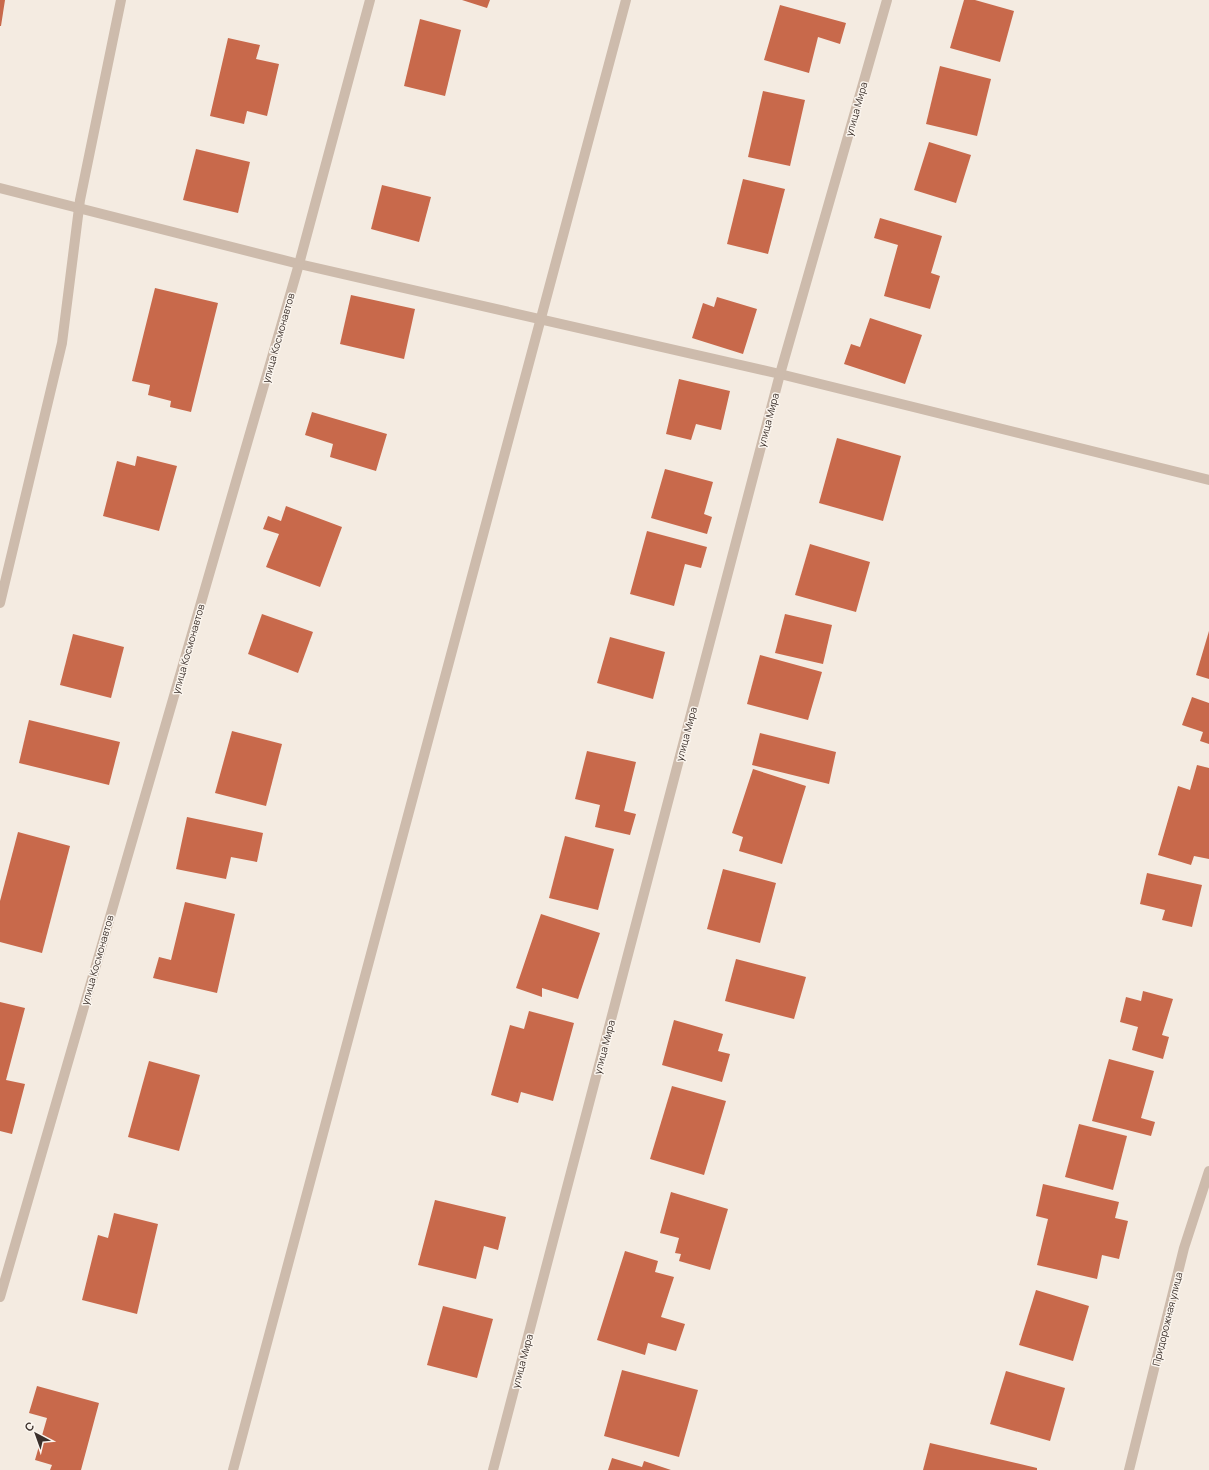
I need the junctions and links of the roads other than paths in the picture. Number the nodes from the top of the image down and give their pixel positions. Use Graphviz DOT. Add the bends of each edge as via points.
graph roads {
  1 [pos="121,0"];
  2 [pos="370,0"];
  3 [pos="626,0"];
  4 [pos="888,0"];
  5 [pos="0,188"];
  6 [pos="79,208"];
  7 [pos="299,264"];
  8 [pos="541,320"];
  9 [pos="780,374"];
  10 [pos="1209,480"];
  11 [pos="0,603"];
  12 [pos="1209,1170"];
  13 [pos="0,1296"];
  14 [pos="233,1470"];
  15 [pos="494,1470"];
  16 [pos="1129,1470"];
  1 -- 6 [label="street"];
  2 -- 7 [label="street, улица Космонавтов"];
  3 -- 8 [label="street"];
  4 -- 9 [label="street, улица Мира"];
  5 -- 6 [label="street"];
  6 -- 7 [label="street"];
  6 -- 11 [label="street" via="62,343"];
  7 -- 8 [label="street"];
  7 -- 13 [label="street, улица Космонавтов"];
  8 -- 9 [label="street"];
  8 -- 14 [label="street"];
  9 -- 10 [label="street"];
  9 -- 15 [label="street, улица Мира"];
  12 -- 16 [label="street, Придорожная улица" via="1184,1248"];
}
